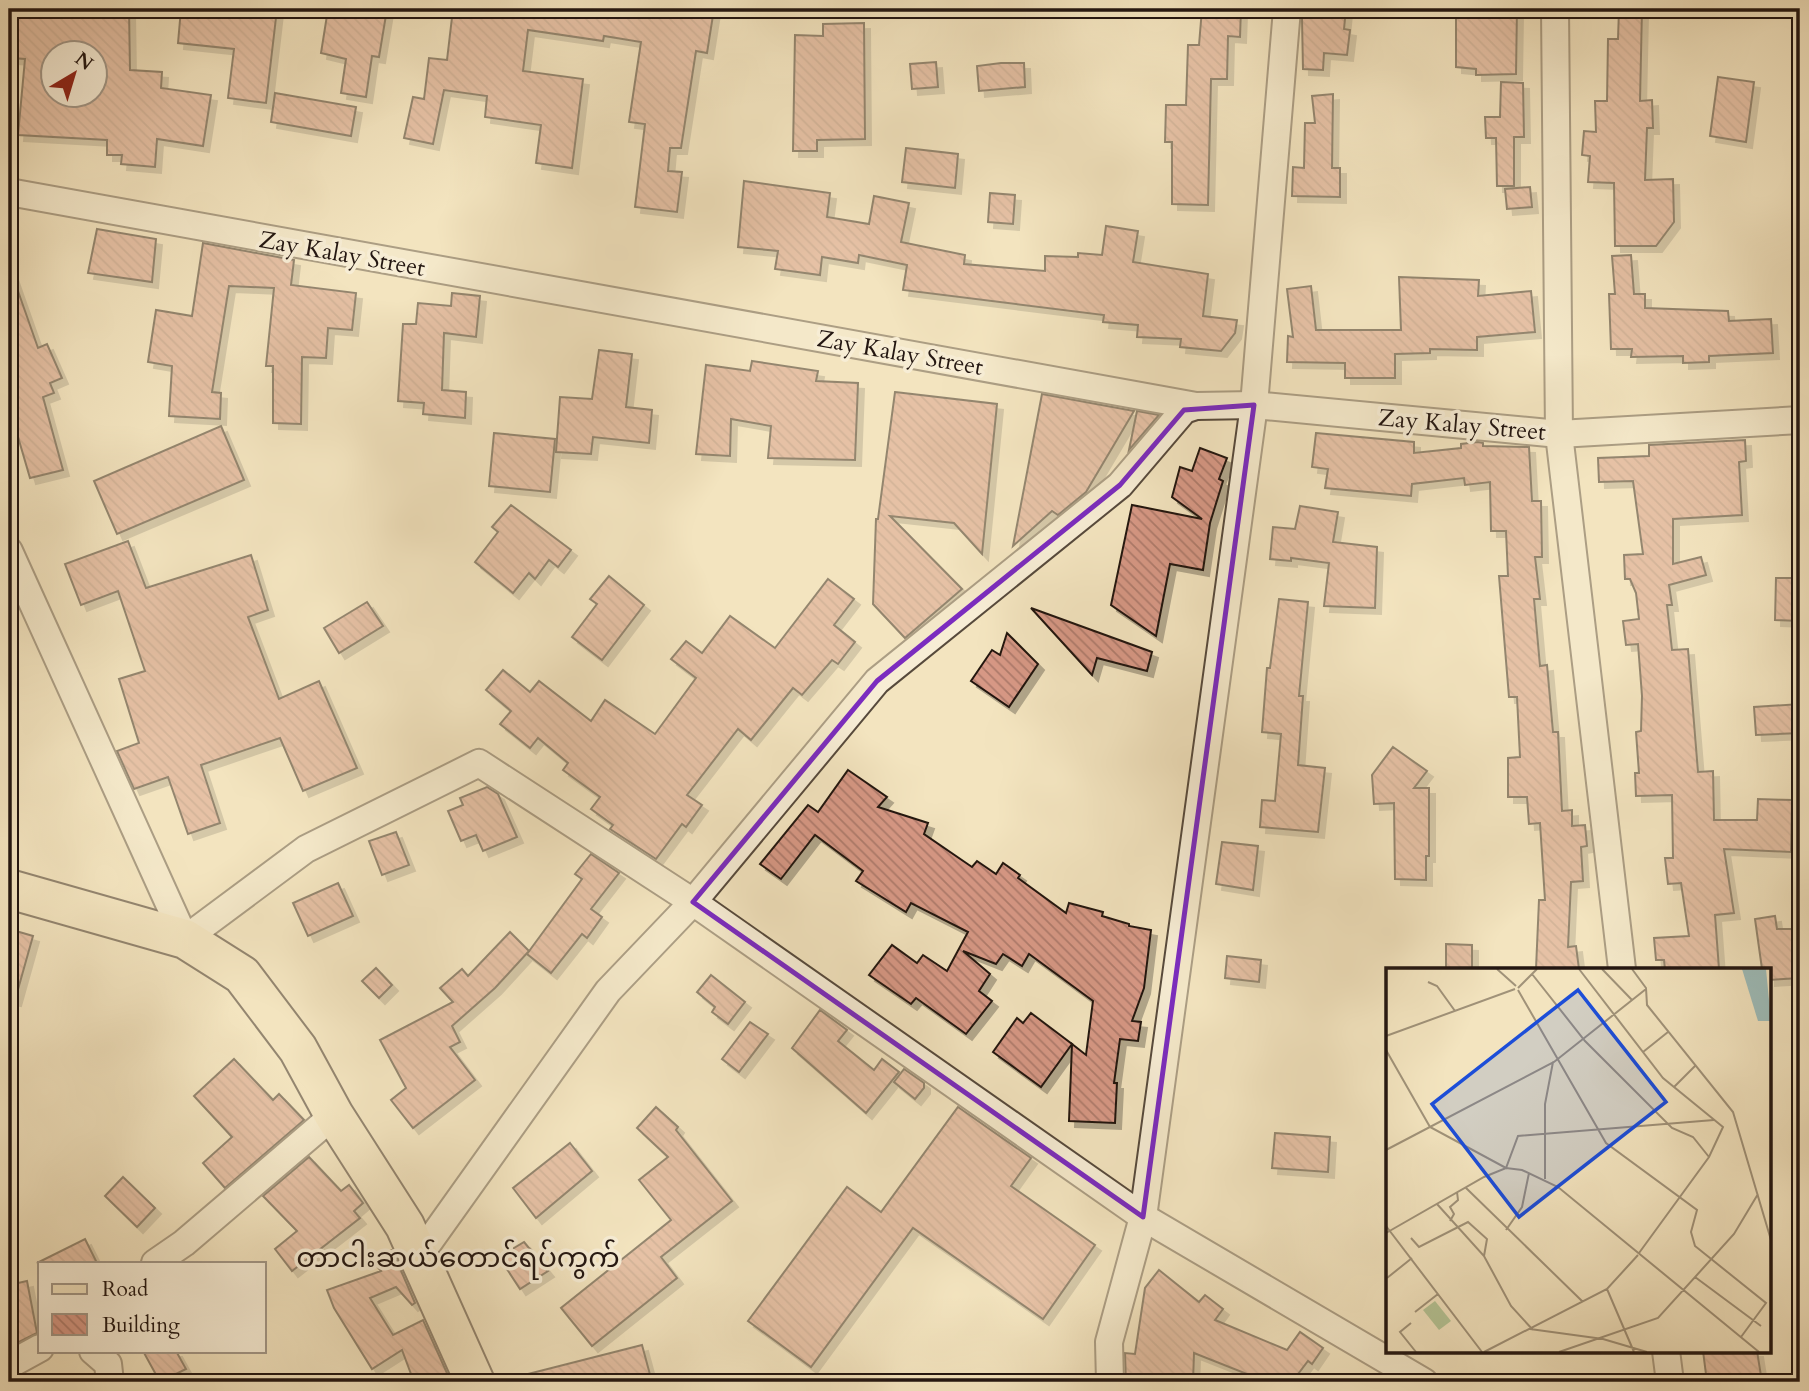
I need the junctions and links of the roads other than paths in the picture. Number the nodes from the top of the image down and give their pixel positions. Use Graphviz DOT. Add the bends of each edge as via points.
graph roads {
  1 [pos="1287,9"];
  2 [pos="1555,9"];
  3 [pos="9,192"];
  4 [pos="1254,405"];
  5 [pos="1196,406"];
  6 [pos="1800,420"];
  7 [pos="1559,433"];
  8 [pos="9,551"];
  9 [pos="9,889"];
  10 [pos="693,902"];
  11 [pos="184,939"];
  12 [pos="1622,968"];
  13 [pos="334,1115"];
  14 [pos="1143,1217"];
  15 [pos="419,1256"];
  16 [pos="156,1262"];
  17 [pos="38,1349"];
  18 [pos="94,1352"];
  19 [pos="1666,1352"];
  20 [pos="9,1365"];
  21 [pos="110,1382"];
  22 [pos="475,1382"];
  23 [pos="1110,1382"];
  24 [pos="1424,1382"];
  25 [pos="1670,1382"];
  1 -- 4 [label="street"];
  2 -- 7 [label="street"];
  3 -- 5 [label="street, Zay Kalay Street"];
  4 -- 5 [label="street, Zay Kalay Street"];
  4 -- 7 [label="street, Zay Kalay Street"];
  4 -- 14 [label="street"];
  5 -- 10 [label="street" via="1184,410 1120,485 877,681"];
  6 -- 7 [label="street, Zay Kalay Street"];
  7 -- 12 [label="street"];
  8 -- 11 [label="street"];
  9 -- 11 [label="main road"];
  10 -- 11 [label="street" via="479,763 306,849"];
  10 -- 14 [label="street"];
  10 -- 15 [label="street" via="608,991"];
  11 -- 13 [label="main road" via="242,975 298,1049"];
  13 -- 15 [label="main road"];
  13 -- 16 [label="street"];
  14 -- 23 [label="street" via="1109,1342"];
  14 -- 24 [label="street"];
  15 -- 22 [label="main road"];
  17 -- 20 [label="street"];
  18 -- 21 [label="street" via="108,1364"];
  19 -- 25 [label="street"];
}
